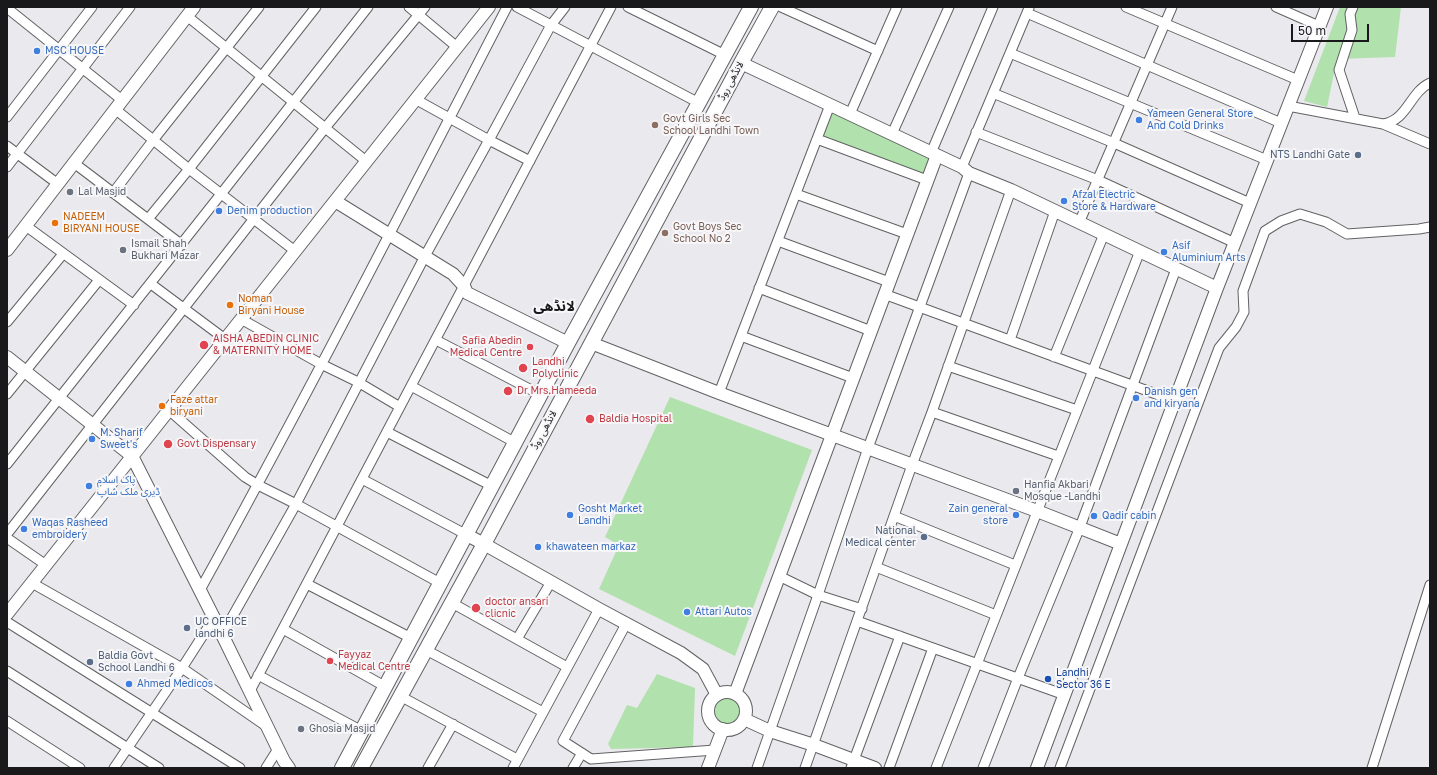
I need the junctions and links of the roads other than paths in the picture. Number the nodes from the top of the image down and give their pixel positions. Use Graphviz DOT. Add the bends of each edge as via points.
graph roads {
  1 [pos="92,7"];
  2 [pos="130,7"];
  3 [pos="259,7"];
  4 [pos="316,7"];
  5 [pos="368,7"];
  6 [pos="409,7"];
  7 [pos="425,7"];
  8 [pos="489,7"];
  9 [pos="507,7"];
  10 [pos="516,7"];
  11 [pos="565,7"];
  12 [pos="611,7"];
  13 [pos="628,7"];
  14 [pos="751,7"];
  15 [pos="772,7"];
  16 [pos="781,7"];
  17 [pos="897,7"];
  18 [pos="949,7"];
  19 [pos="993,7"];
  20 [pos="1126,7"];
  21 [pos="1172,7"];
  22 [pos="1276,7"];
  23 [pos="1327,7"];
  24 [pos="1353,7"];
  25 [pos="7,8"];
  26 [pos="1028,10"];
  27 [pos="190,12"];
  28 [pos="419,15"];
  29 [pos="1165,24"];
  30 [pos="551,25"];
  31 [pos="1319,26"];
  32 [pos="591,46"];
  33 [pos="457,47"];
  34 [pos="226,48"];
  35 [pos="59,50"];
  36 [pos="878,51"];
  37 [pos="1010,53"];
  38 [pos="725,55"];
  39 [pos="741,63"];
  40 [pos="1148,65"];
  41 [pos="83,68"];
  42 [pos="261,76"];
  43 [pos="1298,80"];
  44 [pos="1430,83"];
  45 [pos="993,93"];
  46 [pos="416,99"];
  47 [pos="294,103"];
  48 [pos="1130,103"];
  49 [pos="698,104"];
  50 [pos="119,105"];
  51 [pos="830,105"];
  52 [pos="1288,106"];
  53 [pos="850,114"];
  54 [pos="7,117"];
  55 [pos="450,118"];
  56 [pos="1355,118"];
  57 [pos="1281,123"];
  58 [pos="1383,124"];
  59 [pos="325,128"];
  60 [pos="976,132"];
  61 [pos="892,134"];
  62 [pos="154,139"];
  63 [pos="817,139"];
  64 [pos="490,140"];
  65 [pos="1114,143"];
  66 [pos="1430,144"];
  67 [pos="7,146"];
  68 [pos="18,154"];
  69 [pos="934,154"];
  70 [pos="1267,160"];
  71 [pos="366,161"];
  72 [pos="530,161"];
  73 [pos="74,163"];
  74 [pos="7,167"];
  75 [pos="189,169"];
  76 [pos="965,170"];
  77 [pos="927,180"];
  78 [pos="1098,180"];
  79 [pos="58,184"];
  80 [pos="1011,190"];
  81 [pos="113,193"];
  82 [pos="222,194"];
  83 [pos="796,194"];
  84 [pos="335,201"];
  85 [pos="1250,203"];
  86 [pos="1055,211"];
  87 [pos="148,220"];
  88 [pos="254,220"];
  89 [pos="1079,223"];
  90 [pos="26,226"];
  91 [pos="1430,227"];
  92 [pos="907,234"];
  93 [pos="1104,234"];
  94 [pos="390,235"];
  95 [pos="778,241"];
  96 [pos="1235,243"];
  97 [pos="182,244"];
  98 [pos="7,250"];
  99 [pos="295,251"];
  100 [pos="1140,251"];
  101 [pos="63,254"];
  102 [pos="425,256"];
  103 [pos="1176,269"];
  104 [pos="99,280"];
  105 [pos="889,282"];
  106 [pos="151,284"];
  107 [pos="464,286"];
  108 [pos="759,288"];
  109 [pos="1217,288"];
  110 [pos="884,294"];
  111 [pos="134,305"];
  112 [pos="920,308"];
  113 [pos="183,309"];
  114 [pos="241,319"];
  115 [pos="7,322"];
  116 [pos="963,323"];
  117 [pos="871,331"];
  118 [pos="741,336"];
  119 [pos="225,339"];
  120 [pos="436,340"];
  121 [pos="1010,340"];
  122 [pos="568,343"];
  123 [pos="591,343"];
  124 [pos="7,357"];
  125 [pos="1054,357"];
  126 [pos="321,364"];
  127 [pos="948,366"];
  128 [pos="24,371"];
  129 [pos="1092,371"];
  130 [pos="853,378"];
  131 [pos="358,382"];
  132 [pos="411,386"];
  133 [pos="1133,386"];
  134 [pos="719,393"];
  135 [pos="7,394"];
  136 [pos="541,395"];
  137 [pos="60,399"];
  138 [pos="1175,401"];
  139 [pos="400,407"];
  140 [pos="169,410"];
  141 [pos="1077,410"];
  142 [pos="932,412"];
  143 [pos="93,425"];
  144 [pos="387,432"];
  145 [pos="832,435"];
  146 [pos="516,443"];
  147 [pos="868,448"];
  148 [pos="132,456"];
  149 [pos="1058,456"];
  150 [pos="7,464"];
  151 [pos="912,465"];
  152 [pos="362,479"];
  153 [pos="258,485"];
  154 [pos="492,486"];
  155 [pos="296,504"];
  156 [pos="1037,511"];
  157 [pos="894,516"];
  158 [pos="337,527"];
  159 [pos="1080,527"];
  160 [pos="7,534"];
  161 [pos="466,535"];
  162 [pos="7,538"];
  163 [pos="484,544"];
  164 [pos="1121,544"];
  165 [pos="46,565"];
  166 [pos="1015,565"];
  167 [pos="876,567"];
  168 [pos="779,576"];
  169 [pos="551,582"];
  170 [pos="32,583"];
  171 [pos="440,583"];
  172 [pos="307,584"];
  173 [pos="1430,585"];
  174 [pos="200,590"];
  175 [pos="818,595"];
  176 [pos="452,603"];
  177 [pos="599,609"];
  178 [pos="862,609"];
  179 [pos="7,614"];
  180 [pos="996,615"];
  181 [pos="214,618"];
  182 [pos="7,622"];
  183 [pos="857,622"];
  184 [pos="626,624"];
  185 [pos="282,629"];
  186 [pos="222,635"];
  187 [pos="900,636"];
  188 [pos="412,638"];
  189 [pos="517,639"];
  190 [pos="933,648"];
  191 [pos="426,650"];
  192 [pos="978,664"];
  193 [pos="568,667"];
  194 [pos="182,668"];
  195 [pos="7,671"];
  196 [pos="258,675"];
  197 [pos="1018,678"];
  198 [pos="386,687"];
  199 [pos="250,692"];
  200 [pos="734,694"];
  201 [pos="718,695"];
  202 [pos="1065,695"];
  203 [pos="400,696"];
  204 [pos="543,712"];
  205 [pos="152,714"];
  206 [pos="744,719"];
  207 [pos="7,721"];
  208 [pos="453,724"];
  209 [pos="267,726"];
  210 [pos="723,729"];
  211 [pos="362,731"];
  212 [pos="770,731"];
  213 [pos="814,745"];
  214 [pos="128,747"];
  215 [pos="278,749"];
  216 [pos="715,750"];
  217 [pos="582,753"];
  218 [pos="517,759"];
  219 [pos="853,764"];
  220 [pos="80,768"];
  221 [pos="114,768"];
  222 [pos="159,768"];
  223 [pos="240,768"];
  224 [pos="266,768"];
  225 [pos="289,768"];
  226 [pos="342,768"];
  227 [pos="361,768"];
  228 [pos="428,768"];
  229 [pos="513,768"];
  230 [pos="574,768"];
  231 [pos="708,768"];
  232 [pos="757,768"];
  233 [pos="805,768"];
  234 [pos="874,768"];
  235 [pos="889,768"];
  236 [pos="936,768"];
  237 [pos="983,768"];
  238 [pos="1037,768"];
  239 [pos="1060,768"];
  240 [pos="1372,768"];
  1 -- 35 [label="street"];
  2 -- 41 [label="street"];
  3 -- 34 [label="street"];
  4 -- 42 [label="street"];
  5 -- 47 [label="street"];
  6 -- 28 [label="street"];
  7 -- 28 [label="street"];
  8 -- 33 [label="street"];
  9 -- 55 [label="street"];
  10 -- 30 [label="street"];
  11 -- 30 [label="street"];
  12 -- 32 [label="street"];
  13 -- 38 [label="street"];
  14 -- 38 [label="main road, لانڈھی روڈ"];
  15 -- 39 [label="main road, لانڈھی روڈ"];
  16 -- 36 [label="street"];
  17 -- 36 [label="street"];
  18 -- 61 [label="street"];
  19 -- 69 [label="street"];
  20 -- 29 [label="street"];
  21 -- 29 [label="street"];
  22 -- 31 [label="street"];
  23 -- 31 [label="street"];
  24 -- 56 [label="street" via="1350,14 1352,30 1339,70"];
  25 -- 35 [label="street"];
  26 -- 37 [label="street"];
  26 -- 40 [label="street"];
  27 -- 34 [label="street"];
  27 -- 50 [label="street"];
  28 -- 33 [label="street"];
  28 -- 59 [label="street"];
  29 -- 40 [label="street"];
  29 -- 43 [label="street"];
  30 -- 32 [label="street"];
  30 -- 64 [label="street"];
  31 -- 43 [label="street"];
  32 -- 49 [label="street"];
  32 -- 72 [label="street"];
  33 -- 46 [label="street"];
  34 -- 42 [label="street"];
  34 -- 62 [label="street"];
  35 -- 41 [label="street"];
  35 -- 54 [label="street"];
  36 -- 53 [label="street"];
  37 -- 45 [label="street"];
  37 -- 48 [label="street"];
  38 -- 49 [label="main road, لانڈھی روڈ"];
  39 -- 51 [label="street"];
  39 -- 123 [label="main road, لانڈھی روڈ"];
  40 -- 48 [label="street"];
  40 -- 57 [label="street"];
  41 -- 50 [label="street"];
  41 -- 68 [label="street"];
  42 -- 47 [label="street"];
  42 -- 75 [label="street"];
  43 -- 52 [label="street"];
  44 -- 58 [label="street" via="1398,118"];
  45 -- 60 [label="street"];
  45 -- 65 [label="street"];
  46 -- 55 [label="street"];
  46 -- 71 [label="street"];
  47 -- 59 [label="street"];
  47 -- 82 [label="street"];
  48 -- 65 [label="street"];
  48 -- 70 [label="street"];
  49 -- 122 [label="main road, لانڈھی روڈ"];
  50 -- 62 [label="street"];
  50 -- 73 [label="street"];
  51 -- 53 [label="street"];
  51 -- 63 [label="street"];
  52 -- 56 [label="street"];
  52 -- 57 [label="street"];
  53 -- 61 [label="street"];
  55 -- 64 [label="street"];
  55 -- 94 [label="street"];
  56 -- 58 [label="street"];
  57 -- 70 [label="street"];
  58 -- 66 [label="street"];
  59 -- 71 [label="street"];
  59 -- 88 [label="street"];
  60 -- 76 [label="street"];
  60 -- 78 [label="street"];
  61 -- 69 [label="street"];
  62 -- 75 [label="street"];
  62 -- 81 [label="street"];
  63 -- 77 [label="street"];
  63 -- 83 [label="street"];
  64 -- 72 [label="street"];
  64 -- 102 [label="street"];
  65 -- 78 [label="street"];
  65 -- 85 [label="street"];
  67 -- 68 [label="street"];
  68 -- 74 [label="street"];
  68 -- 79 [label="street"];
  69 -- 76 [label="street"];
  69 -- 77 [label="street"];
  70 -- 85 [label="street"];
  71 -- 84 [label="street"];
  72 -- 107 [label="street"];
  73 -- 79 [label="street"];
  73 -- 81 [label="street"];
  75 -- 82 [label="street"];
  75 -- 87 [label="street"];
  76 -- 80 [label="street"];
  76 -- 112 [label="street"];
  77 -- 92 [label="street"];
  78 -- 89 [label="street"];
  78 -- 96 [label="street"];
  79 -- 90 [label="street"];
  80 -- 86 [label="street"];
  80 -- 116 [label="street"];
  81 -- 87 [label="street"];
  82 -- 88 [label="street"];
  82 -- 97 [label="street"];
  83 -- 92 [label="street"];
  83 -- 95 [label="street"];
  84 -- 94 [label="street"];
  84 -- 99 [label="street"];
  85 -- 96 [label="street"];
  86 -- 89 [label="street"];
  86 -- 121 [label="street"];
  87 -- 97 [label="street"];
  88 -- 99 [label="street"];
  88 -- 113 [label="street"];
  89 -- 93 [label="street"];
  90 -- 98 [label="street"];
  90 -- 101 [label="street"];
  91 -- 239 [label="street" via="1347,234 1326,222 1300,214 1281,221 1265,231 1243,291 1244,312 1219,348"];
  92 -- 105 [label="street"];
  93 -- 100 [label="street"];
  93 -- 125 [label="street"];
  94 -- 102 [label="street"];
  94 -- 126 [label="street"];
  95 -- 105 [label="street"];
  95 -- 108 [label="street"];
  96 -- 109 [label="street"];
  97 -- 106 [label="street"];
  99 -- 114 [label="street"];
  100 -- 103 [label="street"];
  100 -- 129 [label="street"];
  101 -- 104 [label="street"];
  101 -- 115 [label="street"];
  102 -- 107 [label="street" via="453,274"];
  102 -- 131 [label="street"];
  103 -- 109 [label="street"];
  103 -- 133 [label="street"];
  104 -- 111 [label="street"];
  104 -- 128 [label="street"];
  105 -- 110 [label="street"];
  106 -- 111 [label="street"];
  106 -- 113 [label="street"];
  107 -- 120 [label="street"];
  107 -- 122 [label="street" via="467,293"];
  108 -- 117 [label="street"];
  108 -- 118 [label="street"];
  109 -- 138 [label="street"];
  110 -- 112 [label="street"];
  110 -- 117 [label="street"];
  111 -- 137 [label="street"];
  112 -- 116 [label="street"];
  112 -- 147 [label="street"];
  113 -- 119 [label="street"];
  113 -- 143 [label="street"];
  114 -- 119 [label="street"];
  114 -- 126 [label="street"];
  116 -- 121 [label="street"];
  116 -- 127 [label="street"];
  117 -- 130 [label="street"];
  118 -- 130 [label="street"];
  118 -- 134 [label="street"];
  119 -- 140 [label="street"];
  120 -- 132 [label="street"];
  120 -- 136 [label="street"];
  121 -- 125 [label="street"];
  122 -- 136 [label="main road, لانڈھی روڈ"];
  123 -- 134 [label="street"];
  123 -- 163 [label="main road, لانڈھی روڈ"];
  124 -- 128 [label="street"];
  125 -- 129 [label="street"];
  126 -- 131 [label="street"];
  126 -- 153 [label="street"];
  127 -- 141 [label="street"];
  127 -- 142 [label="street"];
  128 -- 135 [label="street"];
  128 -- 137 [label="street"];
  129 -- 133 [label="street"];
  129 -- 141 [label="street"];
  130 -- 145 [label="street"];
  131 -- 139 [label="street"];
  131 -- 155 [label="street"];
  132 -- 139 [label="street"];
  132 -- 146 [label="street"];
  133 -- 138 [label="street"];
  133 -- 159 [label="street"];
  134 -- 145 [label="street"];
  136 -- 146 [label="main road, لانڈھی روڈ"];
  137 -- 143 [label="street"];
  137 -- 150 [label="street"];
  138 -- 164 [label="street"];
  139 -- 144 [label="street"];
  140 -- 148 [label="street"];
  140 -- 153 [label="street" via="245,477"];
  141 -- 149 [label="street"];
  142 -- 149 [label="street"];
  142 -- 151 [label="street"];
  143 -- 148 [label="street"];
  143 -- 160 [label="street"];
  144 -- 152 [label="street"];
  144 -- 154 [label="street"];
  145 -- 147 [label="street"];
  145 -- 168 [label="street"];
  146 -- 154 [label="main road, لانڈھی روڈ"];
  147 -- 151 [label="street"];
  147 -- 175 [label="street"];
  148 -- 165 [label="street"];
  148 -- 174 [label="street"];
  149 -- 156 [label="street"];
  151 -- 156 [label="street"];
  151 -- 157 [label="street"];
  152 -- 158 [label="street"];
  152 -- 161 [label="street"];
  153 -- 155 [label="street"];
  153 -- 174 [label="street"];
  154 -- 161 [label="main road, لانڈھی روڈ"];
  155 -- 158 [label="street"];
  155 -- 186 [label="street"];
  156 -- 159 [label="street"];
  156 -- 166 [label="street"];
  157 -- 166 [label="street"];
  157 -- 167 [label="street"];
  158 -- 171 [label="street"];
  158 -- 172 [label="street"];
  159 -- 164 [label="street"];
  159 -- 197 [label="street"];
  161 -- 163 [label="street"];
  161 -- 171 [label="main road, لانڈھی روڈ"];
  162 -- 165 [label="street"];
  163 -- 169 [label="street"];
  163 -- 176 [label="main road, لانڈھی روڈ"];
  164 -- 202 [label="street"];
  165 -- 170 [label="street"];
  166 -- 180 [label="street"];
  167 -- 178 [label="street"];
  167 -- 180 [label="street"];
  168 -- 175 [label="street"];
  168 -- 200 [label="street"];
  169 -- 177 [label="street"];
  169 -- 189 [label="street"];
  170 -- 179 [label="street"];
  170 -- 194 [label="street"];
  171 -- 188 [label="main road, لانڈھی روڈ"];
  172 -- 185 [label="street"];
  172 -- 188 [label="street"];
  173 -- 240 [label="street"];
  174 -- 181 [label="street"];
  175 -- 178 [label="street"];
  175 -- 212 [label="street"];
  176 -- 189 [label="street"];
  176 -- 191 [label="main road, لانڈھی روڈ"];
  177 -- 184 [label="street"];
  177 -- 193 [label="street"];
  178 -- 183 [label="street"];
  180 -- 192 [label="street"];
  181 -- 186 [label="street"];
  181 -- 194 [label="street"];
  182 -- 205 [label="street"];
  183 -- 187 [label="street"];
  183 -- 213 [label="street"];
  184 -- 201 [label="street" via="681,653 703,669"];
  184 -- 217 [label="street" via="563,740"];
  185 -- 196 [label="street"];
  185 -- 198 [label="street"];
  186 -- 199 [label="street"];
  187 -- 190 [label="street"];
  187 -- 219 [label="street"];
  188 -- 198 [label="main road, لانڈھی روڈ"];
  189 -- 193 [label="street"];
  190 -- 192 [label="street"];
  190 -- 235 [label="street"];
  191 -- 203 [label="main road, لانڈھی روڈ"];
  191 -- 204 [label="street"];
  192 -- 197 [label="street"];
  192 -- 236 [label="street"];
  193 -- 204 [label="street"];
  194 -- 205 [label="street"];
  194 -- 209 [label="street"];
  195 -- 214 [label="street"];
  196 -- 199 [label="street"];
  196 -- 211 [label="street"];
  197 -- 202 [label="street"];
  197 -- 237 [label="street"];
  198 -- 211 [label="main road, لانڈھی روڈ"];
  199 -- 209 [label="street"];
  200 -- 201 [label="street" via="728,692"];
  200 -- 206 [label="street" via="740,697 746,707"];
  201 -- 210 [label="street" via="713,700 709,712 713,724"];
  202 -- 238 [label="street"];
  203 -- 208 [label="street"];
  203 -- 227 [label="main road, لانڈھی روڈ"];
  204 -- 218 [label="street"];
  205 -- 214 [label="street"];
  205 -- 223 [label="street"];
  206 -- 210 [label="street" via="736,728"];
  206 -- 212 [label="street"];
  207 -- 220 [label="street"];
  208 -- 218 [label="street"];
  208 -- 228 [label="street"];
  209 -- 215 [label="street"];
  210 -- 216 [label="street"];
  211 -- 226 [label="main road, لانڈھی روڈ"];
  212 -- 213 [label="street"];
  212 -- 232 [label="street"];
  213 -- 219 [label="street"];
  213 -- 233 [label="street"];
  214 -- 221 [label="street"];
  214 -- 222 [label="street"];
  215 -- 224 [label="street"];
  215 -- 225 [label="street"];
  216 -- 217 [label="street" via="591,759"];
  216 -- 231 [label="street"];
  217 -- 230 [label="street"];
  218 -- 229 [label="street"];
  219 -- 234 [label="street"];
}
